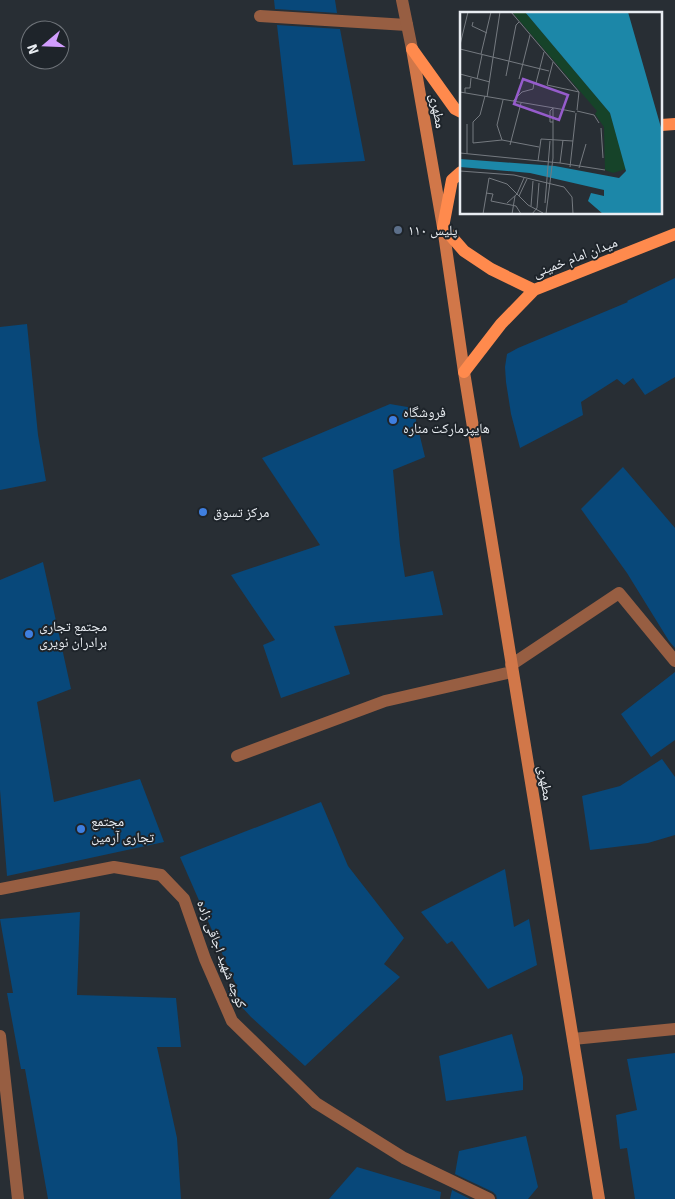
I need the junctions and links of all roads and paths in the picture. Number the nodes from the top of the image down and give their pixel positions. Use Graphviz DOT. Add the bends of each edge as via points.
graph roads {
  1 [pos="402,0"];
  2 [pos="260,16"];
  3 [pos="407,25"];
  4 [pos="412,49"];
  5 [pos="460,112"];
  6 [pos="675,124"];
  7 [pos="662,125"];
  8 [pos="460,173"];
  9 [pos="443,227"];
  10 [pos="675,234"];
  11 [pos="534,290"];
  12 [pos="464,372"];
  13 [pos="675,661"];
  14 [pos="512,668"];
  15 [pos="237,756"];
  16 [pos="0,890"];
  17 [pos="675,1029"];
  18 [pos="0,1036"];
  19 [pos="573,1039"];
  20 [pos="18,1199"];
  21 [pos="489,1199"];
  22 [pos="599,1199"];
  1 -- 3 [label="street, مطهری"];
  2 -- 3 [label="street"];
  3 -- 4 [label="street, مطهری"];
  4 -- 5 [label="main road"];
  4 -- 9 [label="main road, مطهری"];
  6 -- 7 [label="main road"];
  8 -- 9 [label="main road" via="452,180"];
  9 -- 11 [label="main road, میدان امام خمینی" via="464,251 491,269"];
  9 -- 12 [label="main road, مطهری"];
  10 -- 11 [label="main road, میدان امام خمینی"];
  11 -- 12 [label="main road" via="501,324"];
  12 -- 14 [label="main road, مطهری"];
  13 -- 14 [label="street" via="619,593"];
  14 -- 15 [label="street" via="475,682 385,701"];
  14 -- 19 [label="main road, مطهری"];
  16 -- 21 [label="street, کوچه شهید اجاقی زاده" via="114,867 161,875 184,899 232,1021 316,1103 404,1158"];
  17 -- 19 [label="street"];
  18 -- 20 [label="street"];
  19 -- 22 [label="main road, مطهری"];
}
